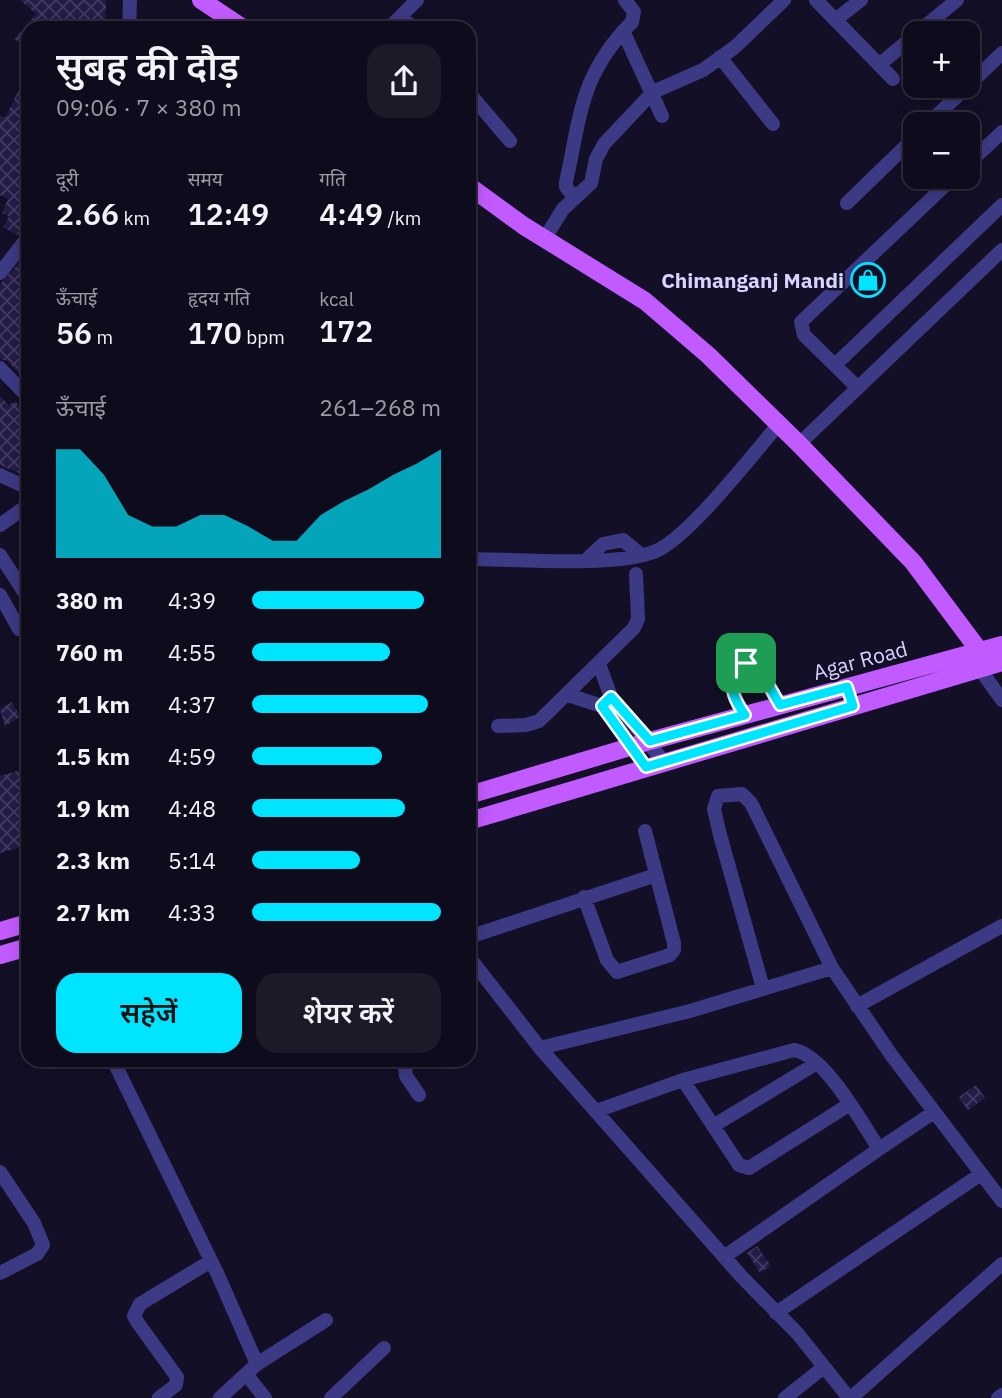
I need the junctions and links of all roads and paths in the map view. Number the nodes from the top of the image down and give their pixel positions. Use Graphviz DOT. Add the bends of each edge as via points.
graph roads {
  1 [pos="130,0"];
  2 [pos="201,0"];
  3 [pos="417,0"];
  4 [pos="784,0"];
  5 [pos="816,0"];
  6 [pos="860,0"];
  7 [pos="957,0"];
  8 [pos="629,4"];
  9 [pos="401,16"];
  10 [pos="835,20"];
  11 [pos="129,21"];
  12 [pos="232,21"];
  13 [pos="396,21"];
  14 [pos="406,21"];
  15 [pos="932,21"];
  16 [pos="623,31"];
  17 [pos="903,45"];
  18 [pos="1002,52"];
  19 [pos="720,57"];
  20 [pos="879,65"];
  21 [pos="893,79"];
  22 [pos="653,92"];
  23 [pos="476,101"];
  24 [pos="940,112"];
  25 [pos="662,116"];
  26 [pos="773,124"];
  27 [pos="1002,132"];
  28 [pos="510,141"];
  29 [pos="903,148"];
  30 [pos="980,153"];
  31 [pos="941,189"];
  32 [pos="476,191"];
  33 [pos="574,197"];
  34 [pos="847,202"];
  35 [pos="1002,205"];
  36 [pos="545,238"];
  37 [pos="21,248"];
  38 [pos="1002,250"];
  39 [pos="0,273"];
  40 [pos="835,365"];
  41 [pos="0,369"];
  42 [pos="858,388"];
  43 [pos="21,390"];
  44 [pos="779,424"];
  45 [pos="799,444"];
  46 [pos="0,475"];
  47 [pos="21,485"];
  48 [pos="21,510"];
  49 [pos="0,525"];
  50 [pos="0,555"];
  51 [pos="476,559"];
  52 [pos="636,574"];
  53 [pos="21,587"];
  54 [pos="0,596"];
  55 [pos="19,629"];
  56 [pos="1002,645"];
  57 [pos="599,664"];
  58 [pos="985,664"];
  59 [pos="847,687"];
  60 [pos="568,695"];
  61 [pos="607,701"];
  62 [pos="1002,701"];
  63 [pos="780,705"];
  64 [pos="853,706"];
  65 [pos="745,715"];
  66 [pos="498,726"];
  67 [pos="641,743"];
  68 [pos="664,762"];
  69 [pos="646,767"];
  70 [pos="476,793"];
  71 [pos="476,819"];
  72 [pos="645,831"];
  73 [pos="656,875"];
  74 [pos="584,897"];
  75 [pos="21,925"];
  76 [pos="1002,926"];
  77 [pos="0,931"];
  78 [pos="476,935"];
  79 [pos="21,949"];
  80 [pos="0,956"];
  81 [pos="476,966"];
  82 [pos="832,968"];
  83 [pos="762,988"];
  84 [pos="858,1006"];
  85 [pos="540,1048"];
  86 [pos="817,1063"];
  87 [pos="116,1067"];
  88 [pos="405,1067"];
  89 [pos="683,1080"];
  90 [pos="419,1095"];
  91 [pos="850,1104"];
  92 [pos="596,1111"];
  93 [pos="934,1111"];
  94 [pos="713,1126"];
  95 [pos="879,1149"];
  96 [pos="0,1172"];
  97 [pos="981,1174"];
  98 [pos="1002,1201"];
  99 [pos="724,1256"];
  100 [pos="211,1261"];
  101 [pos="1002,1264"];
  102 [pos="0,1273"];
  103 [pos="776,1313"];
  104 [pos="326,1320"];
  105 [pos="384,1348"];
  106 [pos="824,1367"];
  107 [pos="252,1369"];
  108 [pos="159,1398"];
  109 [pos="220,1398"];
  110 [pos="265,1398"];
  111 [pos="331,1398"];
  112 [pos="785,1398"];
  113 [pos="850,1398"];
  1 -- 11 [label="street"];
  2 -- 12 [label="main road"];
  3 -- 9 [label="street"];
  4 -- 19 [label="street"];
  5 -- 10 [label="street"];
  6 -- 10 [label="street"];
  7 -- 15 [label="street"];
  8 -- 16 [label="street" via="635,15"];
  9 -- 13 [label="street"];
  9 -- 14 [label="street"];
  10 -- 20 [label="street"];
  16 -- 22 [label="street"];
  16 -- 33 [label="street" via="594,71 580,104 566,182"];
  17 -- 20 [label="street"];
  18 -- 24 [label="street"];
  19 -- 22 [label="street" via="704,70"];
  19 -- 26 [label="street"];
  20 -- 21 [label="street"];
  22 -- 25 [label="street"];
  22 -- 33 [label="street" via="604,144 591,183"];
  23 -- 28 [label="street"];
  27 -- 30 [label="street"];
  29 -- 34 [label="street"];
  31 -- 40 [label="street" via="801,323 804,335"];
  32 -- 36 [label="main road"];
  33 -- 36 [label="street"];
  35 -- 40 [label="street"];
  36 -- 44 [label="main road" via="645,301"];
  37 -- 39 [label="street"];
  38 -- 42 [label="street"];
  40 -- 42 [label="street"];
  41 -- 43 [label="street"];
  42 -- 45 [label="street"];
  44 -- 45 [label="main road"];
  44 -- 51 [label="street" via="682,531 658,550 629,559"];
  45 -- 58 [label="main road" via="913,562"];
  46 -- 47 [label="street"];
  48 -- 49 [label="street"];
  50 -- 53 [label="street"];
  52 -- 57 [label="street" via="637,624"];
  54 -- 55 [label="street"];
  56 -- 58 [label="main road"];
  57 -- 60 [label="street"];
  57 -- 61 [label="street"];
  58 -- 59 [label="main road, Agar Road"];
  58 -- 62 [label="street"];
  58 -- 64 [label="main road"];
  59 -- 63 [label="main road, Agar Road"];
  59 -- 64 [label="main road"];
  60 -- 61 [label="street"];
  60 -- 66 [label="street" via="534,723"];
  61 -- 67 [label="street"];
  63 -- 65 [label="main road, Agar Road"];
  63 -- 65 [label="street" via="761,672 746,663 733,670 731,679 734,697"];
  64 -- 68 [label="main road"];
  65 -- 67 [label="main road, Agar Road"];
  67 -- 68 [label="street"];
  67 -- 69 [label="street"];
  67 -- 70 [label="main road, Agar Road"];
  68 -- 69 [label="main road"];
  69 -- 71 [label="main road"];
  72 -- 73 [label="street"];
  73 -- 74 [label="street"];
  73 -- 74 [label="street" via="674,950 665,958 620,973 607,960"];
  74 -- 78 [label="street"];
  75 -- 77 [label="main road"];
  76 -- 84 [label="street"];
  79 -- 80 [label="main road"];
  81 -- 85 [label="street"];
  82 -- 83 [label="street"];
  82 -- 83 [label="street" via="751,803 742,794 718,796 714,809"];
  82 -- 84 [label="street"];
  83 -- 85 [label="street"];
  84 -- 93 [label="street"];
  85 -- 92 [label="street"];
  86 -- 89 [label="street" via="794,1050"];
  86 -- 91 [label="street"];
  86 -- 94 [label="street"];
  87 -- 100 [label="street"];
  88 -- 90 [label="street"];
  89 -- 92 [label="street"];
  89 -- 94 [label="street"];
  91 -- 94 [label="street" via="749,1168 739,1165"];
  91 -- 95 [label="street"];
  92 -- 99 [label="street"];
  93 -- 95 [label="street"];
  93 -- 97 [label="street"];
  95 -- 99 [label="street"];
  96 -- 102 [label="street" via="43,1245 37,1254"];
  97 -- 98 [label="street"];
  97 -- 103 [label="street"];
  99 -- 103 [label="street"];
  100 -- 107 [label="street"];
  100 -- 108 [label="street" via="135,1311 138,1323 177,1377 176,1385"];
  101 -- 113 [label="street"];
  103 -- 106 [label="street"];
  104 -- 107 [label="street"];
  105 -- 111 [label="street"];
  106 -- 112 [label="street"];
  106 -- 113 [label="street"];
  107 -- 109 [label="street"];
  107 -- 110 [label="street"];
}
